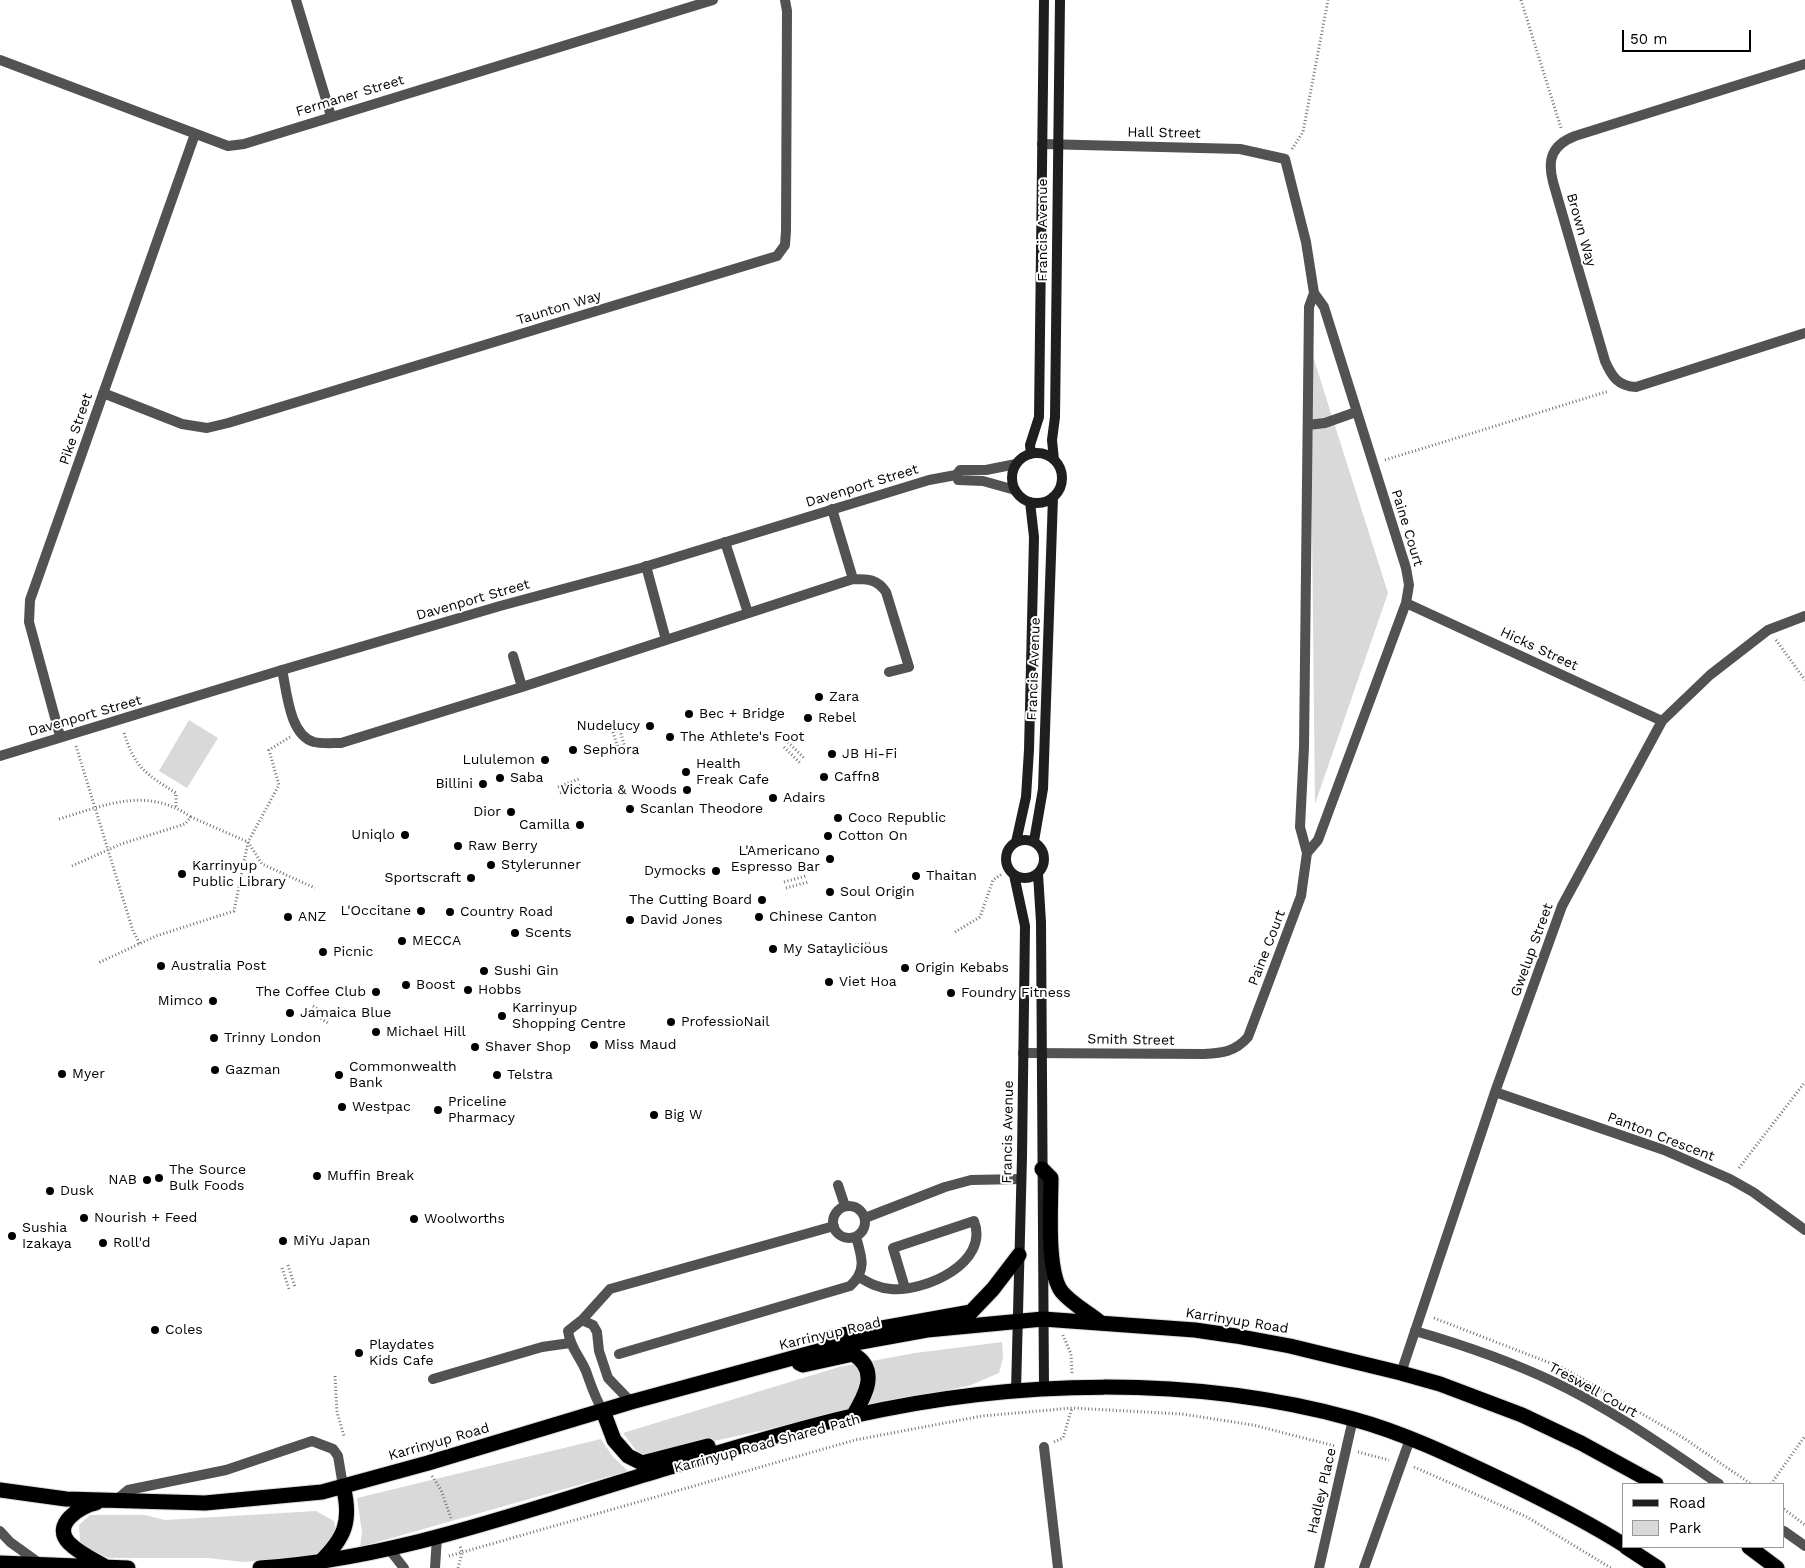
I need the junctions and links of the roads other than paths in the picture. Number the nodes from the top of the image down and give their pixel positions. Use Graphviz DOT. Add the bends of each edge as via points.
graph roads {
  1 [pos="296,0"];
  2 [pos="713,0"];
  3 [pos="785,0"];
  4 [pos="1044,0"];
  5 [pos="1060,0"];
  6 [pos="0,60"];
  7 [pos="1805,64"];
  8 [pos="331,116"];
  9 [pos="195,134"];
  10 [pos="1042,144"];
  11 [pos="1057,144"];
  12 [pos="1285,159"];
  13 [pos="1314,293"];
  14 [pos="1805,333"];
  15 [pos="104,393"];
  16 [pos="1356,412"];
  17 [pos="1308,425"];
  18 [pos="1031,454"];
  19 [pos="1054,460"];
  20 [pos="1016,464"];
  21 [pos="956,475"];
  22 [pos="1014,490"];
  23 [pos="1053,497"];
  24 [pos="1030,502"];
  25 [pos="832,510"];
  26 [pos="725,542"];
  27 [pos="646,566"];
  28 [pos="853,579"];
  29 [pos="1406,602"];
  30 [pos="748,614"];
  31 [pos="1805,616"];
  32 [pos="666,640"];
  33 [pos="513,656"];
  34 [pos="282,670"];
  35 [pos="889,672"];
  36 [pos="522,687"];
  37 [pos="1662,721"];
  38 [pos="60,736"];
  39 [pos="0,756"];
  40 [pos="1016,842"];
  41 [pos="1034,842"];
  42 [pos="1307,853"];
  43 [pos="1011,872"];
  44 [pos="1038,874"];
  45 [pos="1238,1048"];
  46 [pos="1041,1052"];
  47 [pos="1023,1053"];
  48 [pos="1496,1092"];
  49 [pos="1042,1169"];
  50 [pos="1021,1179"];
  51 [pos="838,1185"];
  52 [pos="845,1206"];
  53 [pos="865,1218"];
  54 [pos="834,1226"];
  55 [pos="1805,1230"];
  56 [pos="856,1237"];
  57 [pos="1019,1255"];
  58 [pos="859,1276"];
  59 [pos="904,1288"];
  60 [pos="1043,1319"];
  61 [pos="582,1320"];
  62 [pos="1017,1320"];
  63 [pos="1101,1324"];
  64 [pos="1415,1331"];
  65 [pos="570,1343"];
  66 [pos="619,1354"];
  67 [pos="788,1359"];
  68 [pos="1401,1373"];
  69 [pos="433,1379"];
  70 [pos="1044,1389"];
  71 [pos="1016,1391"];
  72 [pos="631,1402"];
  73 [pos="603,1412"];
  74 [pos="853,1416"];
  75 [pos="1353,1419"];
  76 [pos="1410,1439"];
  77 [pos="748,1444"];
  78 [pos="1044,1447"];
  79 [pos="1654,1483"];
  80 [pos="1717,1483"];
  81 [pos="343,1486"];
  82 [pos="0,1490"];
  83 [pos="116,1500"];
  84 [pos="0,1531"];
  85 [pos="1785,1531"];
  86 [pos="437,1537"];
  87 [pos="1622,1544"];
  88 [pos="1805,1546"];
  89 [pos="1628,1548"];
  90 [pos="1751,1548"];
  91 [pos="389,1549"];
  92 [pos="0,1563"];
  93 [pos="319,1563"];
  94 [pos="43,1565"];
  95 [pos="106,1567"];
  96 [pos="128,1568"];
  97 [pos="260,1568"];
  98 [pos="404,1568"];
  99 [pos="436,1568"];
  100 [pos="1058,1568"];
  101 [pos="1319,1568"];
  102 [pos="1364,1568"];
  103 [pos="1658,1568"];
  104 [pos="1778,1568"];
  1 -- 8 [label="street"];
  2 -- 8 [label="street, Fermaner Street"];
  3 -- 15 [label="street, Taunton Way" via="786,231 785,245 777,256 207,428 182,424"];
  4 -- 10 [label="street, Francis Avenue"];
  5 -- 11 [label="street, Francis Avenue"];
  6 -- 9 [label="street, Fermaner Street"];
  7 -- 14 [label="street, Brown Way" via="1564,140 1552,153 1550,172 1605,361 1616,381 1636,387"];
  8 -- 9 [label="street, Fermaner Street" via="244,144 228,146"];
  9 -- 15 [label="street, Pike Street"];
  10 -- 11 [label="street, Hall Street"];
  10 -- 18 [label="street, Francis Avenue" via="1038,417 1030,444"];
  11 -- 12 [label="street, Hall Street" via="1240,149"];
  11 -- 19 [label="street, Francis Avenue"];
  12 -- 13 [label="street, Paine Court" via="1306,242"];
  13 -- 16 [label="street, Paine Court" via="1324,307"];
  13 -- 17 [label="street, Paine Court" via="1309,306"];
  15 -- 38 [label="street, Pike Street" via="30,600 29,622"];
  16 -- 17 [label="street" via="1325,423"];
  16 -- 29 [label="street, Paine Court" via="1406,568 1409,585"];
  17 -- 42 [label="street, Paine Court" via="1300,827"];
  18 -- 19 [label="street" via="1047,455"];
  18 -- 20 [label="street"];
  19 -- 23 [label="street" via="1062,474"];
  20 -- 21 [label="street, Davenport Street" via="986,470 960,470"];
  20 -- 22 [label="street" via="1012,477"];
  21 -- 22 [label="street, Davenport Street" via="958,480 983,481"];
  21 -- 25 [label="street, Davenport Street"];
  22 -- 24 [label="street"];
  23 -- 24 [label="street"];
  23 -- 41 [label="street, Francis Avenue" via="1043,789"];
  24 -- 40 [label="street, Francis Avenue" via="1034,537 1029,750 1026,797"];
  25 -- 26 [label="street, Davenport Street"];
  25 -- 28 [label="street"];
  26 -- 27 [label="street, Davenport Street"];
  26 -- 30 [label="street"];
  27 -- 32 [label="street"];
  27 -- 34 [label="street, Davenport Street"];
  28 -- 30 [label="street"];
  28 -- 35 [label="street" via="875,581 886,592 909,667"];
  29 -- 37 [label="street, Hicks Street"];
  29 -- 42 [label="street, Paine Court" via="1318,840"];
  30 -- 32 [label="street"];
  31 -- 37 [label="street, Gwelup Street" via="1768,630 1710,675"];
  32 -- 36 [label="street"];
  33 -- 36 [label="street"];
  34 -- 36 [label="street" via="295,724 307,739 316,742 341,743"];
  34 -- 38 [label="street, Davenport Street"];
  37 -- 48 [label="street, Gwelup Street" via="1562,906"];
  38 -- 39 [label="street, Davenport Street"];
  40 -- 41 [label="street"];
  40 -- 43 [label="street, Francis Avenue" via="1007,852 1006,864"];
  41 -- 44 [label="street" via="1045,857"];
  42 -- 45 [label="street, Paine Court" via="1302,896 1248,1037"];
  43 -- 44 [label="street" via="1026,879"];
  43 -- 47 [label="street, Francis Avenue" via="1025,926"];
  44 -- 46 [label="street"];
  45 -- 46 [label="street, Smith Street" via="1204,1054"];
  46 -- 47 [label="street, Smith Street"];
  46 -- 49 [label="street"];
  47 -- 50 [label="street, Francis Avenue"];
  48 -- 55 [label="street, Panton Crescent" via="1664,1150 1730,1179"];
  48 -- 64 [label="street, Gwelup Street"];
  49 -- 60 [label="street"];
  49 -- 63 [label="highway" via="1051,1178 1055,1278 1070,1301"];
  50 -- 53 [label="street" via="971,1180"];
  50 -- 57 [label="street, Francis Avenue"];
  51 -- 52 [label="street"];
  52 -- 53 [label="street" via="856,1207"];
  52 -- 54 [label="street" via="836,1212"];
  53 -- 56 [label="street" via="864,1230"];
  54 -- 56 [label="street" via="840,1236"];
  54 -- 61 [label="street" via="610,1289"];
  56 -- 58 [label="street" via="863,1260"];
  57 -- 62 [label="street, Francis Avenue"];
  57 -- 67 [label="highway" via="971,1312 858,1331 799,1346"];
  58 -- 59 [label="street" via="874,1286"];
  58 -- 66 [label="street" via="850,1286"];
  59 -- 59 [label="street" via="941,1278 971,1255 976,1240 974,1221 893,1248"];
  60 -- 62 [label="highway, Karrinyup Road"];
  60 -- 63 [label="highway, Karrinyup Road"];
  60 -- 70 [label="street"];
  61 -- 65 [label="street" via="568,1331"];
  61 -- 72 [label="street" via="593,1324 597,1332 608,1378"];
  62 -- 67 [label="highway, Karrinyup Road" via="927,1330 833,1346"];
  62 -- 71 [label="street, Francis Avenue"];
  63 -- 68 [label="highway, Karrinyup Road" via="1236,1336"];
  64 -- 68 [label="street, Gwelup Street"];
  64 -- 80 [label="street, Treswell Court" via="1554,1382 1616,1417"];
  65 -- 69 [label="street" via="542,1347"];
  65 -- 73 [label="street"];
  67 -- 72 [label="highway, Karrinyup Road"];
  67 -- 74 [label="highway" via="803,1365 852,1354 858,1357 868,1379 867,1393"];
  68 -- 79 [label="highway, Karrinyup Road" via="1522,1415"];
  70 -- 71 [label="highway"];
  70 -- 75 [label="highway" via="1146,1388 1224,1393"];
  71 -- 74 [label="highway"];
  72 -- 73 [label="highway, Karrinyup Road"];
  73 -- 77 [label="highway" via="614,1440 628,1456 642,1463 732,1440"];
  73 -- 81 [label="highway, Karrinyup Road"];
  74 -- 77 [label="highway"];
  75 -- 76 [label="highway"];
  75 -- 101 [label="street, Hadley Place"];
  76 -- 87 [label="highway" via="1562,1509"];
  76 -- 102 [label="street"];
  77 -- 86 [label="highway"];
  78 -- 100 [label="street"];
  81 -- 83 [label="highway, Karrinyup Road" via="322,1492 205,1503"];
  81 -- 83 [label="street" via="338,1456 333,1449 312,1441 226,1470 128,1490"];
  81 -- 93 [label="highway" via="348,1506 344,1530 336,1546"];
  82 -- 83 [label="highway, Karrinyup Road" via="66,1499"];
  83 -- 95 [label="highway" via="93,1503 78,1510 70,1515 64,1528 70,1545"];
  84 -- 94 [label="street"];
  85 -- 88 [label="street"];
  86 -- 91 [label="highway"];
  86 -- 99 [label="street"];
  89 -- 103 [label="highway"];
  90 -- 104 [label="highway"];
  91 -- 93 [label="highway"];
  91 -- 98 [label="street"];
  92 -- 94 [label="highway"];
  93 -- 97 [label="highway"];
  94 -- 95 [label="highway"];
  95 -- 96 [label="highway"];
}
